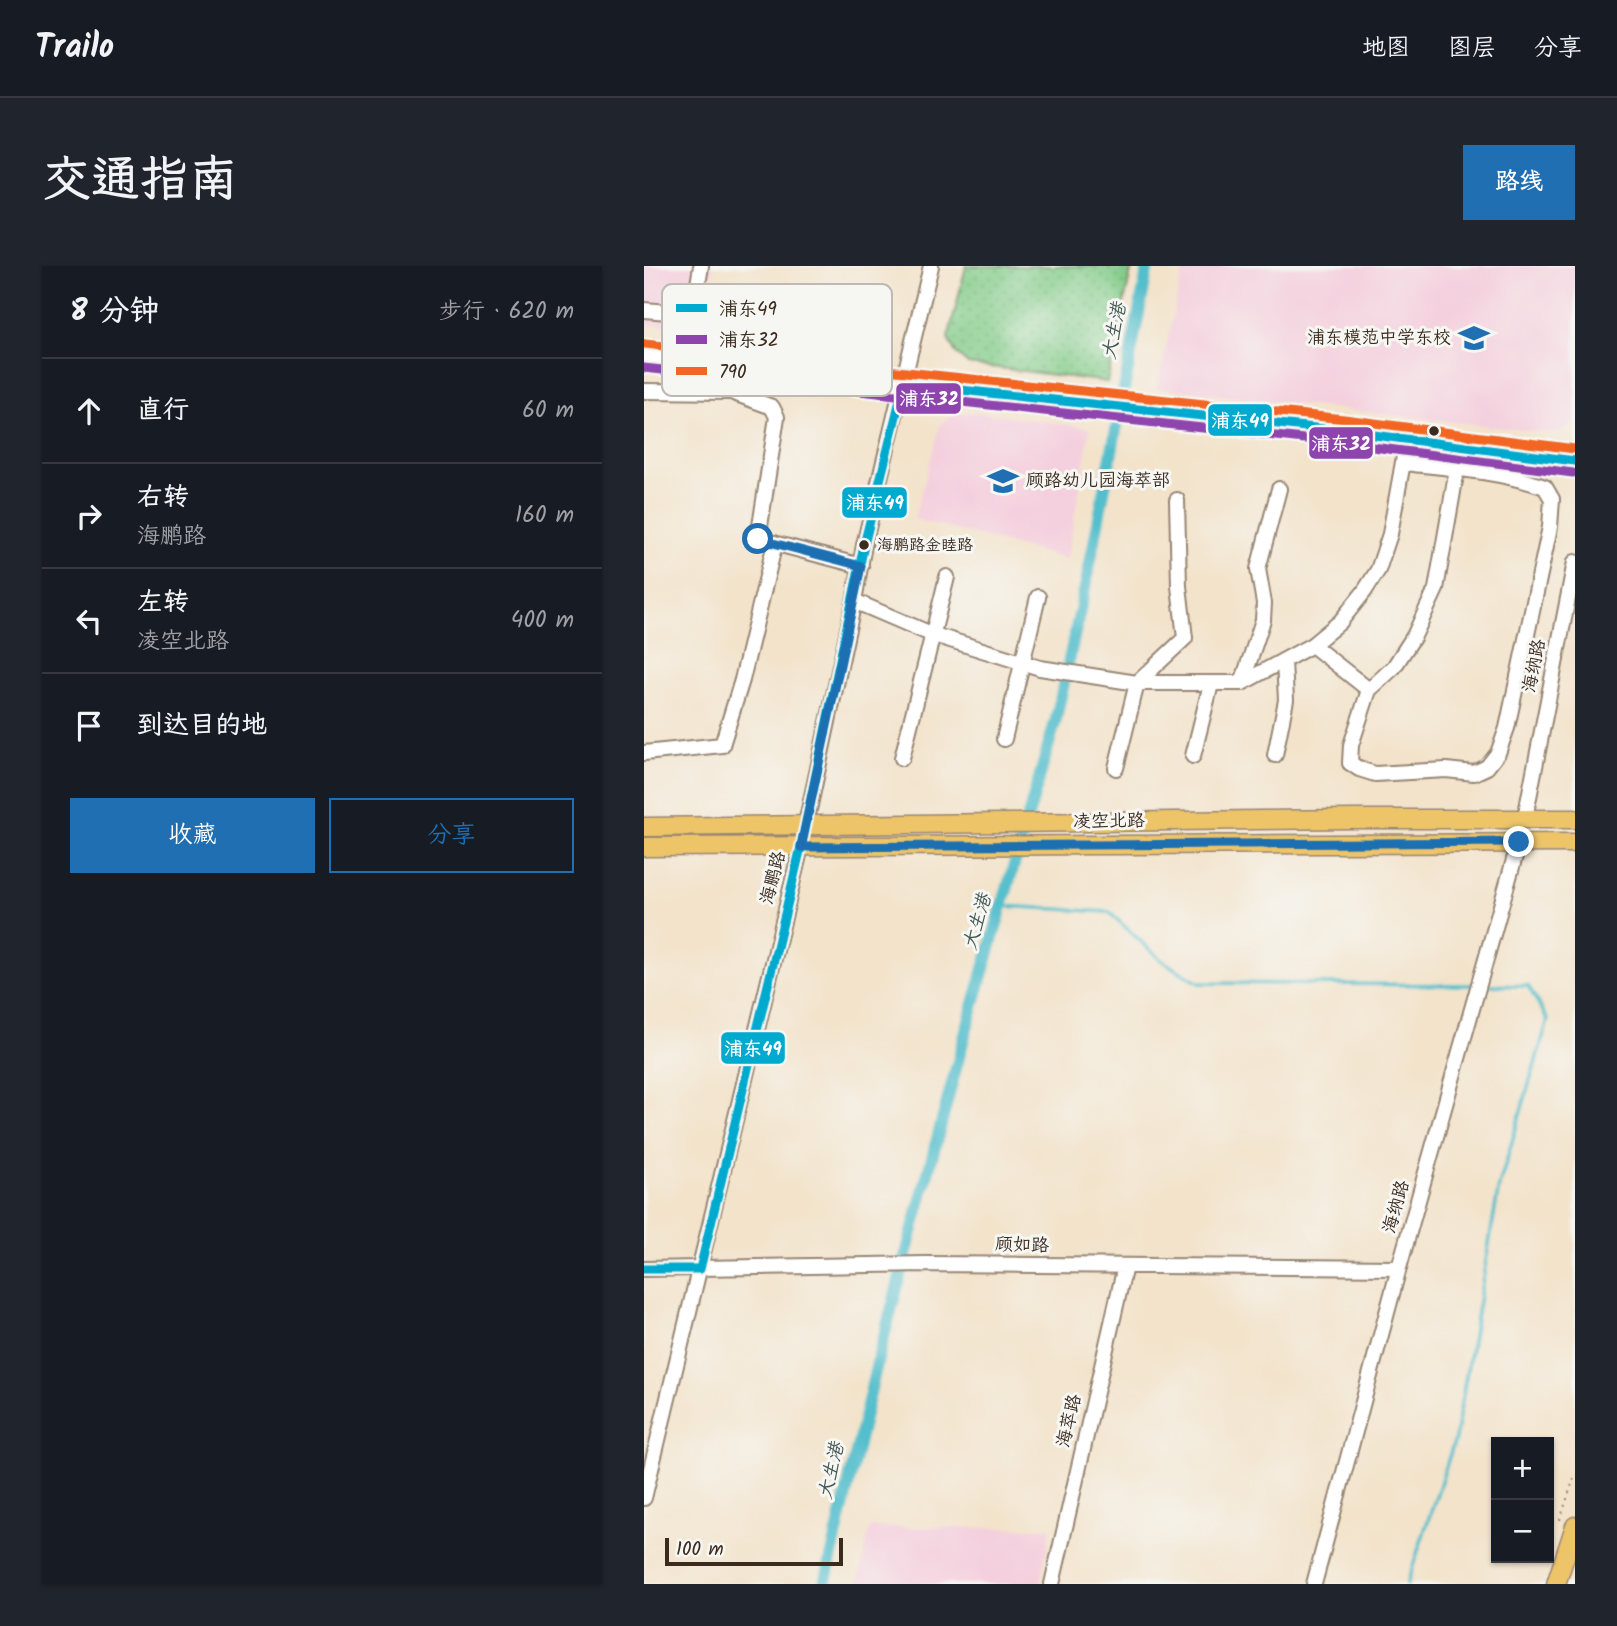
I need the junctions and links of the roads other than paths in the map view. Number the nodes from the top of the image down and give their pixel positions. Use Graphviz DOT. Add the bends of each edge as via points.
graph roads {
  1 [pos="701,266"];
  2 [pos="931,266"];
  3 [pos="698,284"];
  4 [pos="644,310"];
  5 [pos="662,311"];
  6 [pos="644,356"];
  7 [pos="662,358"];
  8 [pos="892,383"];
  9 [pos="904,384"];
  10 [pos="644,391"];
  11 [pos="662,391"];
  12 [pos="742,396"];
  13 [pos="1407,440"];
  14 [pos="1575,461"];
  15 [pos="1404,463"];
  16 [pos="1457,469"];
  17 [pos="1279,489"];
  18 [pos="1177,500"];
  19 [pos="775,543"];
  20 [pos="1575,562"];
  21 [pos="861,566"];
  22 [pos="947,577"];
  23 [pos="1038,597"];
  24 [pos="854,600"];
  25 [pos="931,634"];
  26 [pos="1312,645"];
  27 [pos="1284,661"];
  28 [pos="1021,662"];
  29 [pos="1242,683"];
  30 [pos="1137,684"];
  31 [pos="1210,684"];
  32 [pos="1369,690"];
  33 [pos="1004,739"];
  34 [pos="644,753"];
  35 [pos="1275,755"];
  36 [pos="1193,757"];
  37 [pos="902,758"];
  38 [pos="1116,768"];
  39 [pos="1525,818"];
  40 [pos="1575,819"];
  41 [pos="805,825"];
  42 [pos="644,827"];
  43 [pos="1519,842"];
  44 [pos="1575,843"];
  45 [pos="644,847"];
  46 [pos="801,847"];
  47 [pos="1125,1266"];
  48 [pos="1399,1268"];
  49 [pos="644,1269"];
  50 [pos="700,1269"];
  51 [pos="644,1498"];
  52 [pos="1567,1523"];
  53 [pos="1052,1584"];
  54 [pos="1314,1584"];
  55 [pos="1556,1584"];
  1 -- 3 [label="street"];
  2 -- 9 [label="street, 海鹏路"];
  4 -- 5 [label="street"];
  6 -- 7 [label="street"];
  8 -- 9 [label="street"];
  9 -- 13 [label="street"];
  9 -- 21 [label="street, 海鹏路"];
  10 -- 11 [label="street"];
  12 -- 19 [label="street" via="772,407 776,417 758,539"];
  13 -- 14 [label="street"];
  13 -- 15 [label="street"];
  15 -- 16 [label="street"];
  15 -- 26 [label="street" via="1378,570 1340,622"];
  16 -- 32 [label="street" via="1436,589 1394,667"];
  16 -- 32 [label="street" via="1521,479 1545,487 1552,499 1507,728 1487,767 1474,773 1375,774 1350,763 1351,745"];
  17 -- 29 [label="street" via="1258,569 1264,620"];
  18 -- 30 [label="street" via="1185,638"];
  19 -- 21 [label="street"];
  19 -- 34 [label="street" via="722,745"];
  20 -- 39 [label="street, 海纳路"];
  21 -- 24 [label="street, 海鹏路"];
  22 -- 25 [label="street"];
  23 -- 28 [label="street"];
  24 -- 25 [label="street"];
  24 -- 41 [label="street, 海鹏路"];
  25 -- 28 [label="street"];
  25 -- 37 [label="street"];
  26 -- 27 [label="street"];
  26 -- 32 [label="street"];
  27 -- 29 [label="street"];
  27 -- 35 [label="street" via="1286,700"];
  28 -- 30 [label="street"];
  28 -- 33 [label="street"];
  29 -- 31 [label="street"];
  30 -- 31 [label="street"];
  30 -- 38 [label="street"];
  31 -- 36 [label="street"];
  39 -- 40 [label="main road, 凌空北路"];
  39 -- 41 [label="main road, 凌空北路"];
  41 -- 42 [label="main road, 凌空北路"];
  41 -- 46 [label="street, 海鹏路"];
  43 -- 44 [label="main road, 凌空北路"];
  43 -- 46 [label="main road, 凌空北路"];
  43 -- 48 [label="street, 海纳路"];
  45 -- 46 [label="main road, 凌空北路"];
  46 -- 50 [label="street, 海鹏路"];
  47 -- 48 [label="street, 顾如路"];
  47 -- 50 [label="street, 顾如路"];
  47 -- 53 [label="street, 海萃路"];
  48 -- 54 [label="street, 海纳路"];
  49 -- 50 [label="street, 顾如路"];
  50 -- 51 [label="street, 海鹏路"];
  52 -- 55 [label="main road"];
}
